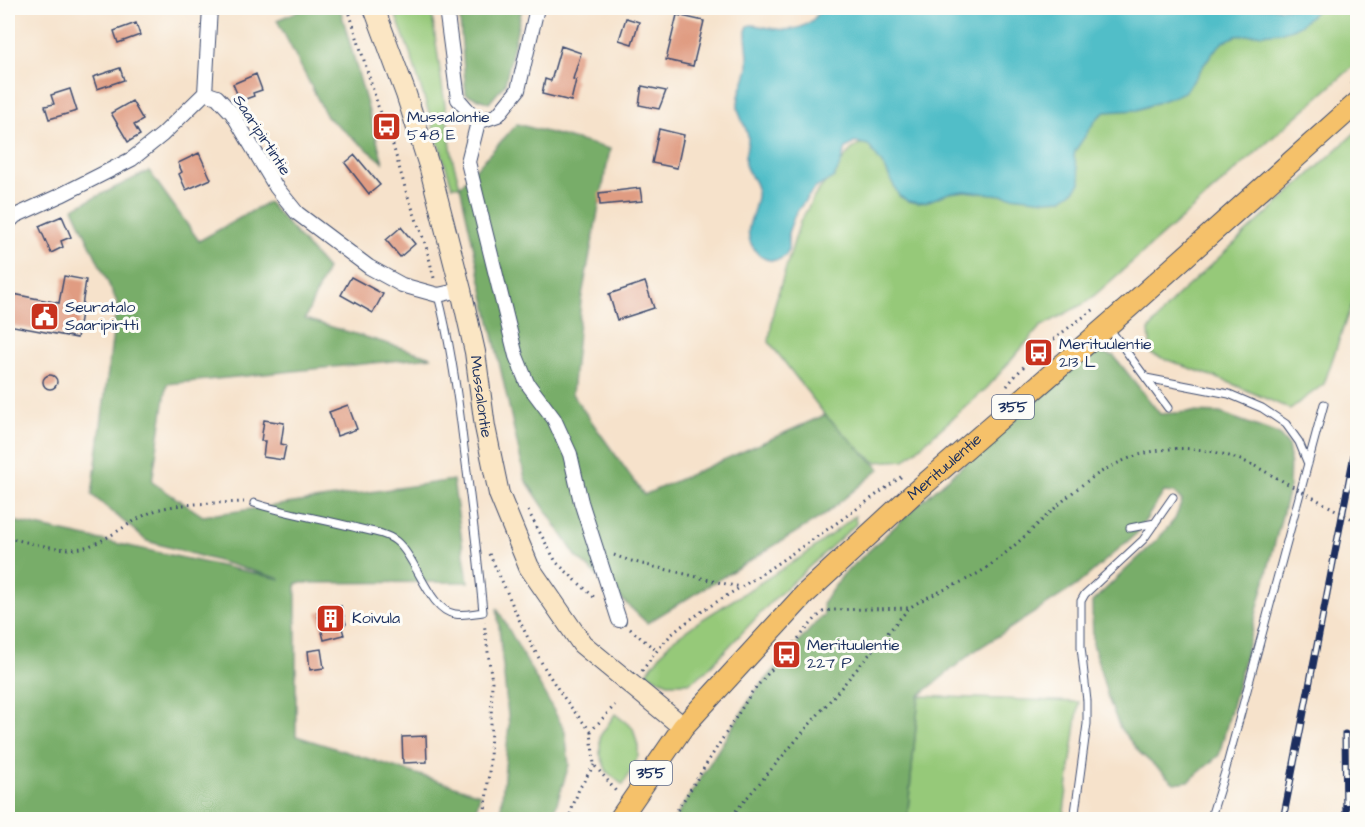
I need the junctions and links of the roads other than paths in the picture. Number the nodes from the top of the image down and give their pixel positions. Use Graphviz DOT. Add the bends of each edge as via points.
graph roads {
  1 [pos="210,8"];
  2 [pos="374,8"];
  3 [pos="446,8"];
  4 [pos="537,8"];
  5 [pos="205,93"];
  6 [pos="1358,102"];
  7 [pos="478,123"];
  8 [pos="8,224"];
  9 [pos="461,290"];
  10 [pos="438,295"];
  11 [pos="1107,326"];
  12 [pos="1146,378"];
  13 [pos="1324,404"];
  14 [pos="1168,408"];
  15 [pos="1308,464"];
  16 [pos="1173,497"];
  17 [pos="254,503"];
  18 [pos="1155,523"];
  19 [pos="1130,528"];
  20 [pos="619,620"];
  21 [pos="683,727"];
  22 [pos="619,819"];
  23 [pos="1074,819"];
  24 [pos="1210,819"];
  1 -- 5 [label="street"];
  2 -- 9 [label="main road, Mussalontie" via="430,170"];
  3 -- 7 [label="street" via="458,99"];
  4 -- 7 [label="street" via="518,90 498,115"];
  5 -- 8 [label="street" via="132,159 15,216"];
  5 -- 10 [label="street, Saaripirtintie" via="218,97 232,113 276,187 297,213 369,267 402,285"];
  6 -- 11 [label="main road, Merituulentie / 355"];
  7 -- 20 [label="street" via="468,162 516,356 527,383 554,419 570,454 581,502"];
  9 -- 10 [label="street, Saaripirtintie"];
  9 -- 21 [label="main road, Mussalontie" via="499,494 529,567 582,644"];
  10 -- 17 [label="lane" via="457,393 483,612 455,614 445,610 429,593 408,555 394,539"];
  11 -- 12 [label="lane"];
  11 -- 21 [label="main road, Merituulentie / 355" via="912,495 805,594"];
  12 -- 14 [label="lane"];
  12 -- 15 [label="lane" via="1229,394 1262,408 1286,424"];
  13 -- 15 [label="lane"];
  15 -- 24 [label="lane"];
  16 -- 18 [label="lane"];
  18 -- 19 [label="lane"];
  18 -- 23 [label="lane" via="1081,601 1088,724"];
  21 -- 22 [label="main road, Merituulentie / 355"];
}
